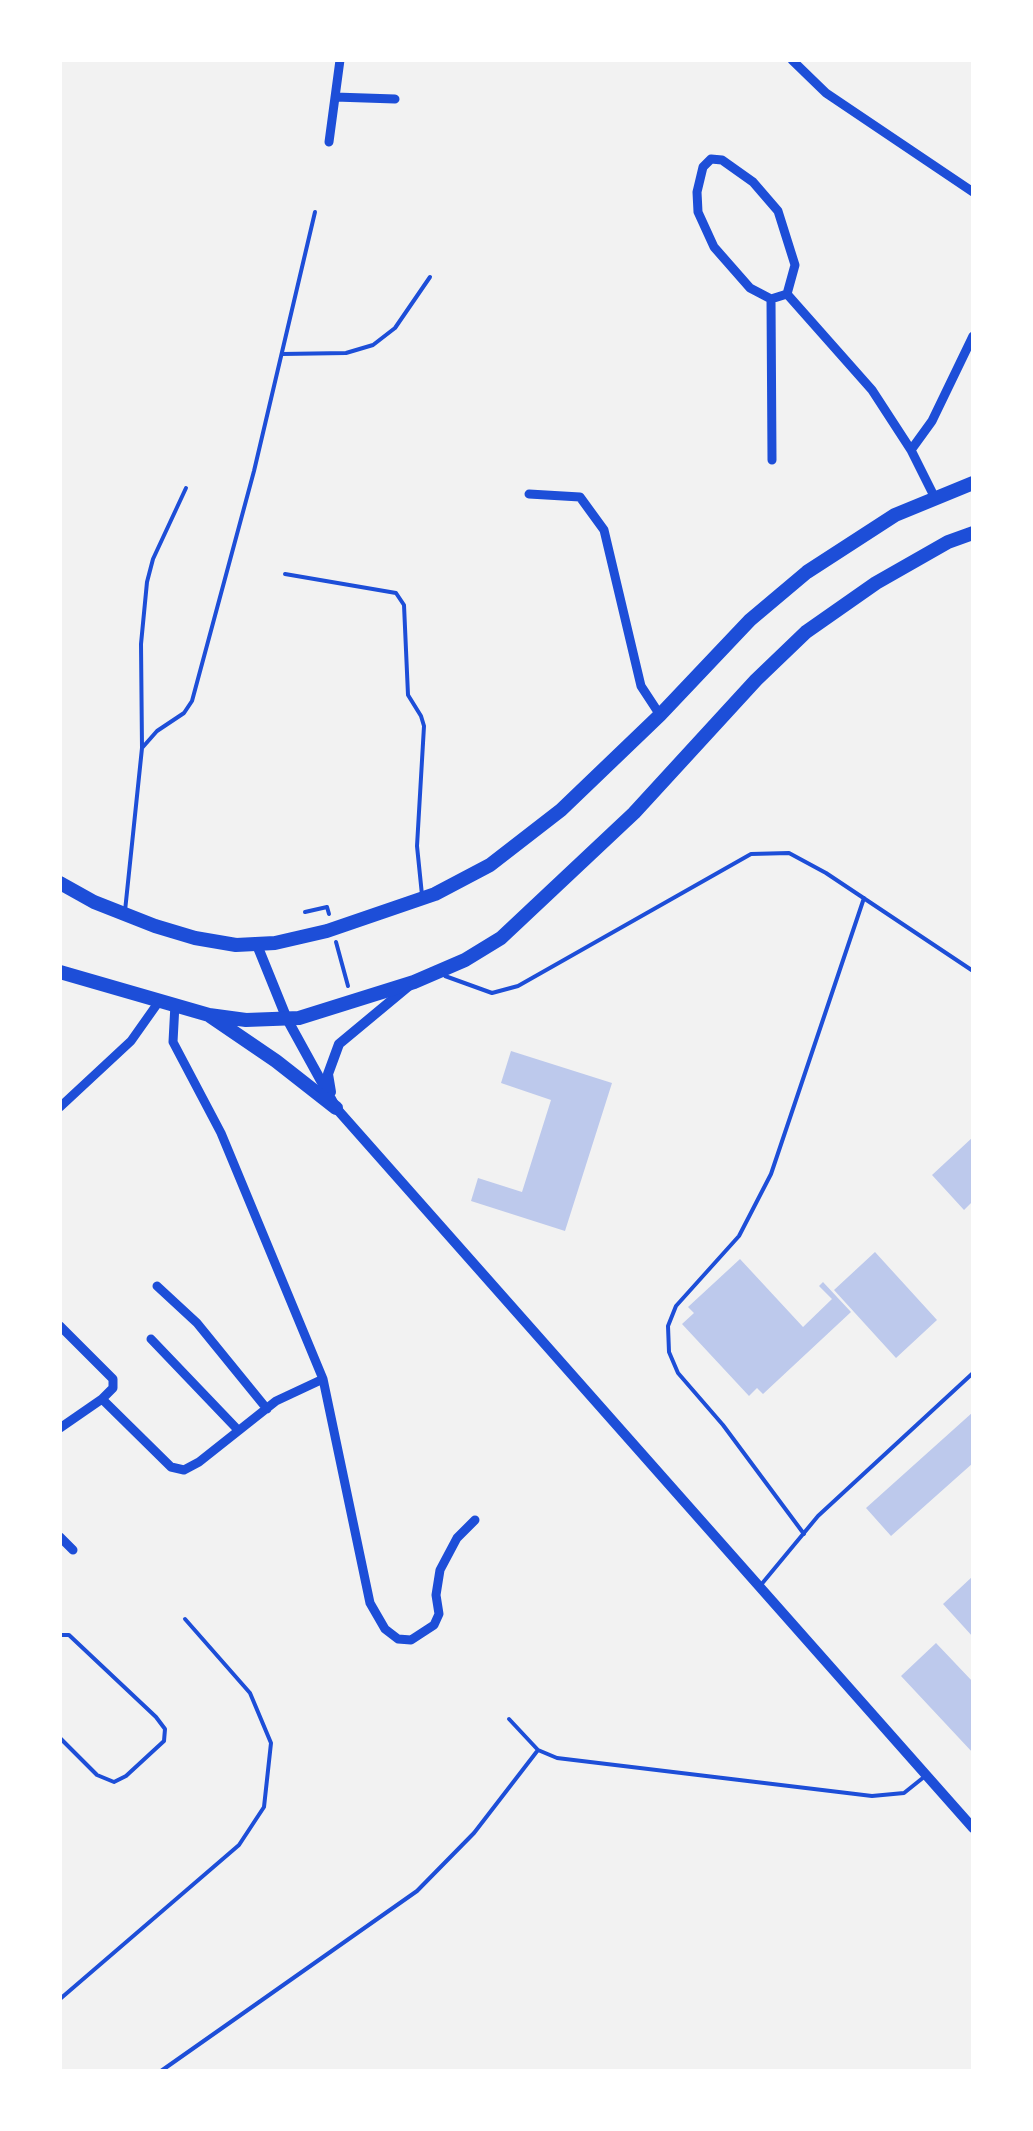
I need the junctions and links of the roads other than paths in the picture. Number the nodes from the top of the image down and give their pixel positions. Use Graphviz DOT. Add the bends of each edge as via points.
graph roads {
  1 [pos="340,60"];
  2 [pos="792,60"];
  3 [pos="335,97"];
  4 [pos="395,99"];
  5 [pos="329,142"];
  6 [pos="973,192"];
  7 [pos="315,212"];
  8 [pos="430,277"];
  9 [pos="787,294"];
  10 [pos="771,298"];
  11 [pos="973,336"];
  12 [pos="282,354"];
  13 [pos="911,450"];
  14 [pos="772,460"];
  15 [pos="973,483"];
  16 [pos="186,488"];
  17 [pos="529,494"];
  18 [pos="934,496"];
  19 [pos="973,533"];
  20 [pos="285,574"];
  21 [pos="660,715"];
  22 [pos="142,748"];
  23 [pos="60,883"];
  24 [pos="864,898"];
  25 [pos="423,899"];
  26 [pos="125,915"];
  27 [pos="257,945"];
  28 [pos="973,971"];
  29 [pos="60,972"];
  30 [pos="436,972"];
  31 [pos="414,982"];
  32 [pos="168,1002"];
  33 [pos="210,1016"];
  34 [pos="286,1018"];
  35 [pos="60,1107"];
  36 [pos="336,1108"];
  37 [pos="157,1286"];
  38 [pos="60,1326"];
  39 [pos="151,1339"];
  40 [pos="973,1373"];
  41 [pos="322,1379"];
  42 [pos="102,1399"];
  43 [pos="267,1409"];
  44 [pos="60,1428"];
  45 [pos="238,1430"];
  46 [pos="475,1520"];
  47 [pos="804,1534"];
  48 [pos="60,1537"];
  49 [pos="74,1550"];
  50 [pos="760,1586"];
  51 [pos="185,1619"];
  52 [pos="60,1635"];
  53 [pos="509,1719"];
  54 [pos="60,1738"];
  55 [pos="538,1750"];
  56 [pos="926,1774"];
  57 [pos="973,1828"];
  58 [pos="60,1999"];
  59 [pos="160,2071"];
  1 -- 3 [label="street"];
  2 -- 6 [label="street" via="826,93"];
  3 -- 4 [label="street"];
  3 -- 5 [label="street"];
  7 -- 12 [label="lane"];
  8 -- 12 [label="lane" via="394,328 373,345"];
  9 -- 10 [label="street"];
  9 -- 10 [label="street" via="795,265 778,212 753,182 711,159 697,192 698,212 730,269"];
  9 -- 13 [label="street" via="872,390"];
  10 -- 14 [label="street"];
  11 -- 13 [label="street" via="932,422"];
  12 -- 22 [label="lane" via="192,701"];
  13 -- 18 [label="street"];
  15 -- 18 [label="highway"];
  16 -- 22 [label="lane" via="147,582"];
  17 -- 21 [label="street" via="580,497 604,530 640,686"];
  18 -- 21 [label="highway" via="851,542 774,598"];
  19 -- 30 [label="highway" via="876,583 806,632 661,786 521,920 481,951"];
  20 -- 25 [label="lane" via="396,594 404,605 408,695 424,726 417,846"];
  21 -- 25 [label="highway" via="512,849"];
  22 -- 26 [label="lane"];
  23 -- 26 [label="highway"];
  24 -- 28 [label="lane"];
  24 -- 30 [label="lane" via="789,854 751,854 518,986 492,993"];
  24 -- 47 [label="lane" via="771,1174 740,1236 676,1306 668,1326 678,1373"];
  25 -- 27 [label="highway" via="327,931"];
  26 -- 27 [label="highway" via="195,938"];
  27 -- 34 [label="street"];
  29 -- 32 [label="highway"];
  30 -- 31 [label="highway"];
  31 -- 34 [label="highway"];
  31 -- 36 [label="street" via="338,1046 328,1074"];
  32 -- 33 [label="highway"];
  32 -- 35 [label="street"];
  32 -- 41 [label="street" via="173,1042 221,1133"];
  33 -- 34 [label="highway"];
  33 -- 36 [label="highway"];
  34 -- 36 [label="street"];
  36 -- 50 [label="street"];
  37 -- 43 [label="street" via="197,1323"];
  38 -- 42 [label="street" via="114,1379"];
  39 -- 45 [label="street"];
  40 -- 47 [label="lane"];
  41 -- 43 [label="street"];
  41 -- 46 [label="street" via="370,1603 398,1640 434,1625 440,1570"];
  42 -- 44 [label="street"];
  42 -- 45 [label="street" via="171,1467 184,1470"];
  43 -- 45 [label="street"];
  47 -- 50 [label="lane"];
  48 -- 49 [label="street"];
  50 -- 56 [label="street"];
  51 -- 58 [label="lane" via="250,1694 270,1743 264,1806 240,1845"];
  52 -- 54 [label="lane" via="69,1635 156,1717 164,1741 114,1782"];
  53 -- 55 [label="lane"];
  55 -- 56 [label="lane" via="558,1758 872,1796 904,1794"];
  55 -- 59 [label="lane" via="474,1833 417,1891"];
  56 -- 57 [label="street"];
}
